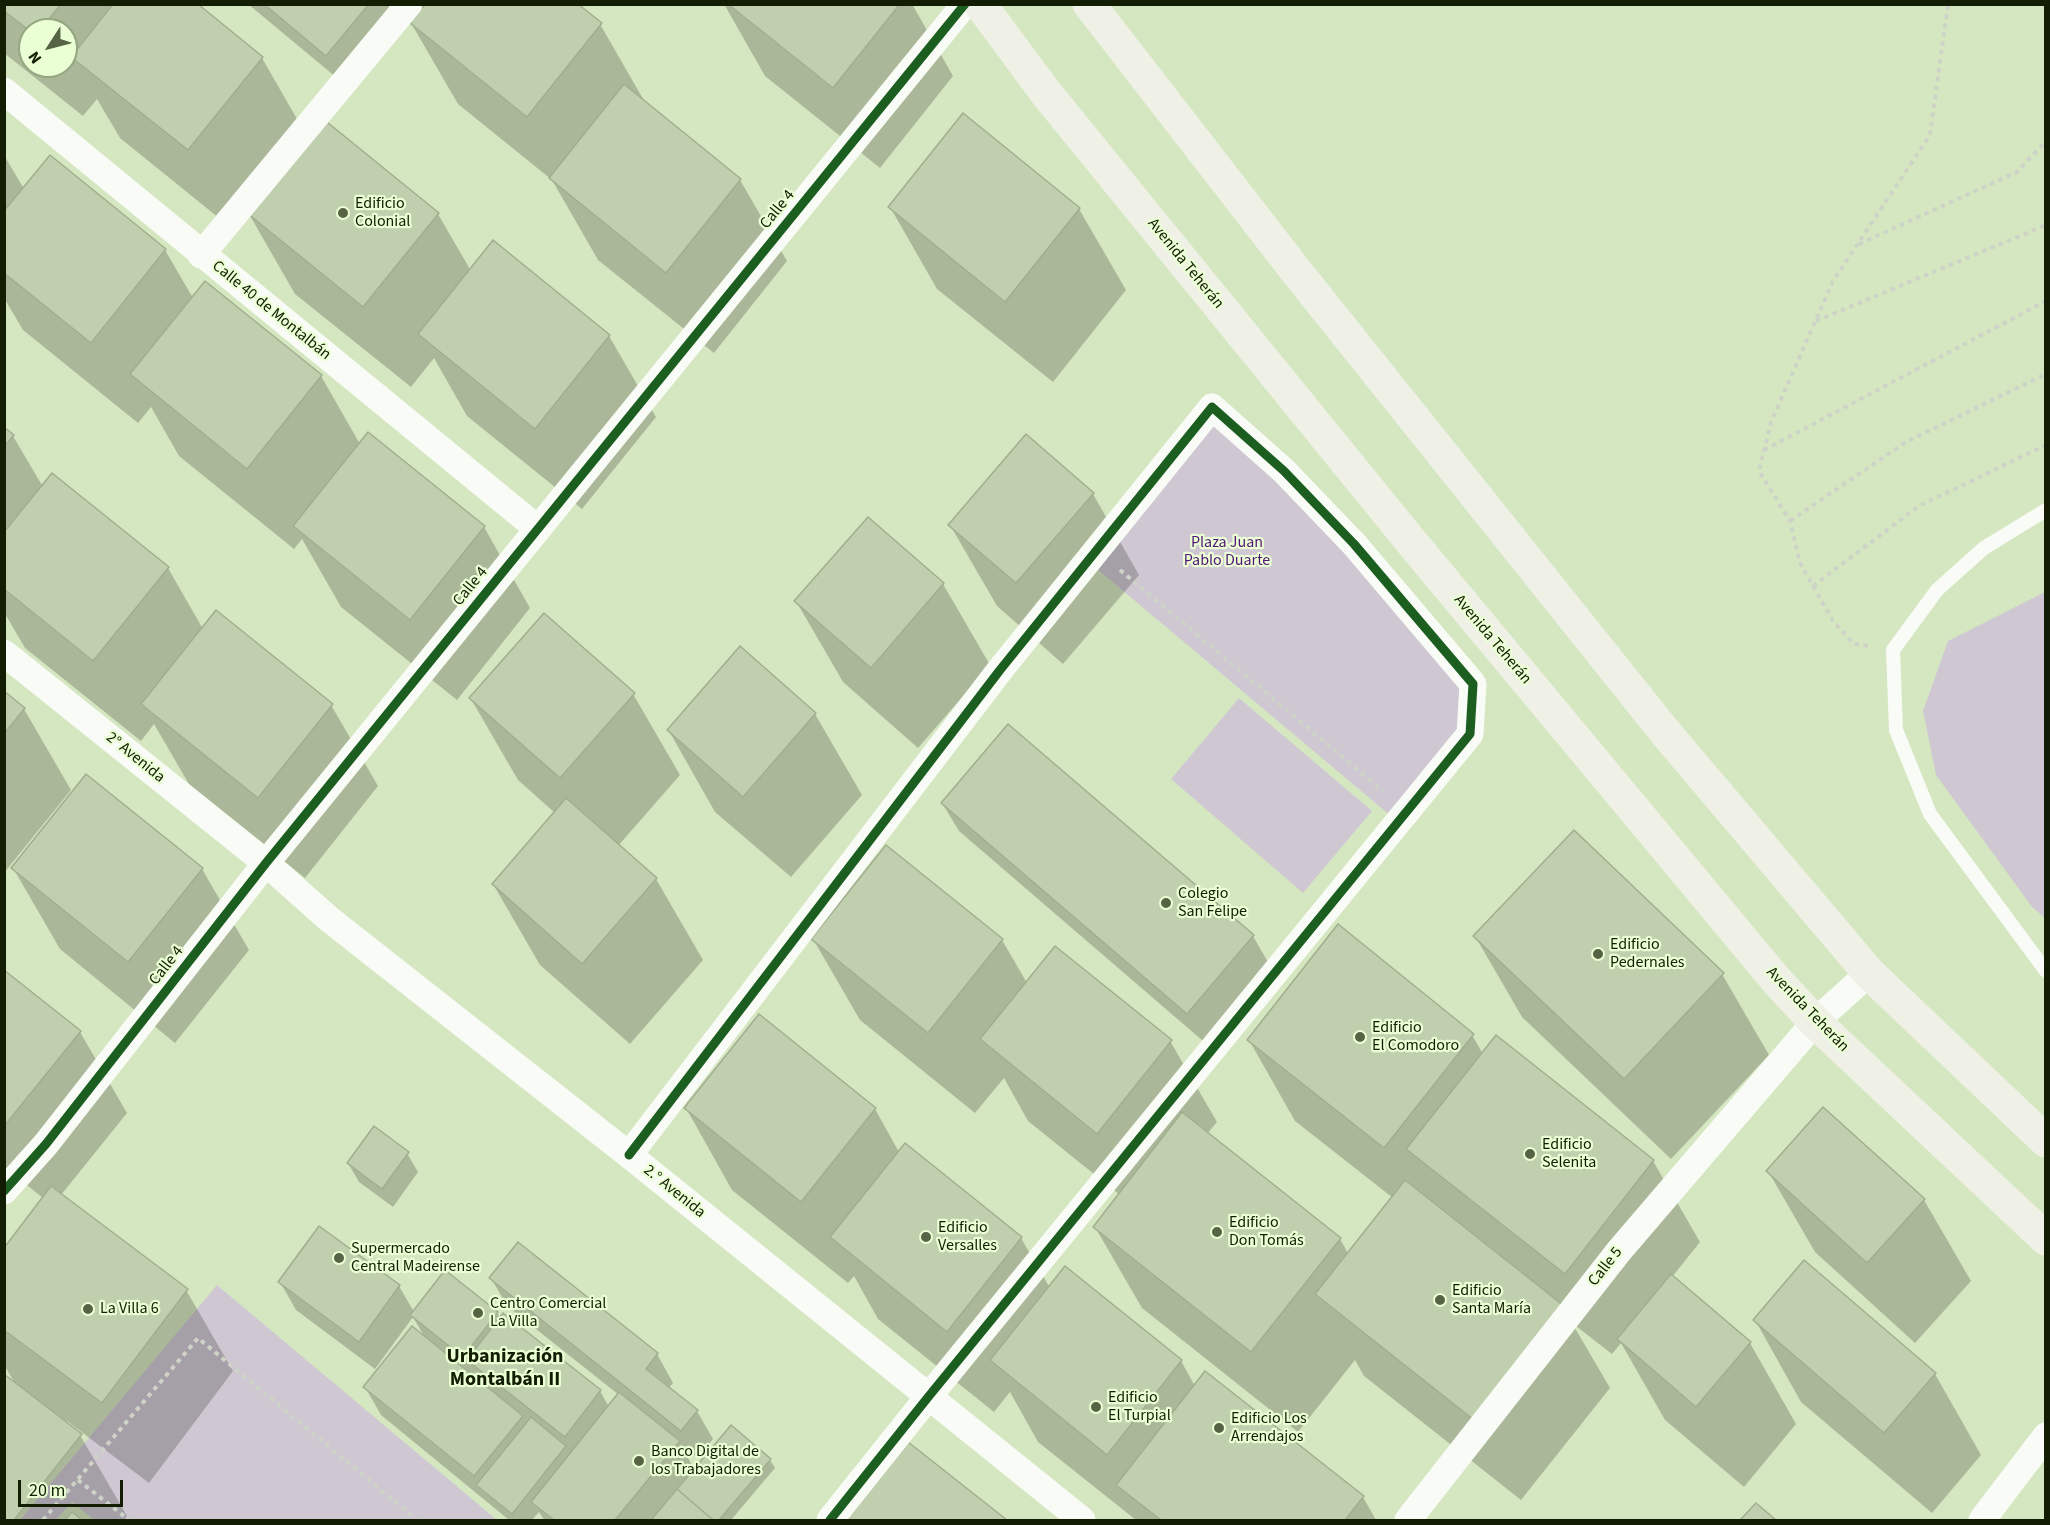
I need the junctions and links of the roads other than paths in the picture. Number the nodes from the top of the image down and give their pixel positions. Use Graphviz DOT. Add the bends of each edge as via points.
graph roads {
  1 [pos="409,4"];
  2 [pos="965,4"];
  3 [pos="980,4"];
  4 [pos="1089,4"];
  5 [pos="4,91"];
  6 [pos="201,255"];
  7 [pos="2046,510"];
  8 [pos="538,529"];
  9 [pos="4,652"];
  10 [pos="266,863"];
  11 [pos="2046,971"];
  12 [pos="1869,973"];
  13 [pos="1815,1022"];
  14 [pos="2046,1141"];
  15 [pos="628,1155"];
  16 [pos="7,1182"];
  17 [pos="2046,1239"];
  18 [pos="929,1396"];
  19 [pos="2046,1436"];
  20 [pos="830,1521"];
  21 [pos="1082,1521"];
  22 [pos="1408,1521"];
  23 [pos="1982,1521"];
  1 -- 6 [label="street"];
  2 -- 8 [label="street, Calle 4"];
  3 -- 13 [label="main road, Avenida Teherán" via="1046,93 1408,539"];
  4 -- 12 [label="main road" via="1296,271 1665,732"];
  5 -- 6 [label="street, Calle 40 de Montalbán"];
  6 -- 8 [label="street, Calle 40 de Montalbán"];
  7 -- 11 [label="lane" via="1984,548 1937,590 1893,650 1896,730 1930,814"];
  8 -- 10 [label="street, Calle 4"];
  9 -- 10 [label="street, 2° Avenida"];
  10 -- 15 [label="street, 2.° Avenida" via="329,919"];
  10 -- 16 [label="street, Calle 4" via="46,1144"];
  12 -- 13 [label="street, Calle 5"];
  12 -- 14 [label="main road"];
  13 -- 17 [label="main road, Avenida Teherán"];
  13 -- 22 [label="street, Calle 5" via="1619,1251"];
  15 -- 18 [label="street, 2.° Avenida"];
  15 -- 18 [label="street" via="1000,670 1212,407 1284,471 1354,544 1473,684 1470,734"];
  18 -- 20 [label="street"];
  18 -- 21 [label="street, 2.° Avenida"];
  19 -- 23 [label="street"];
}
